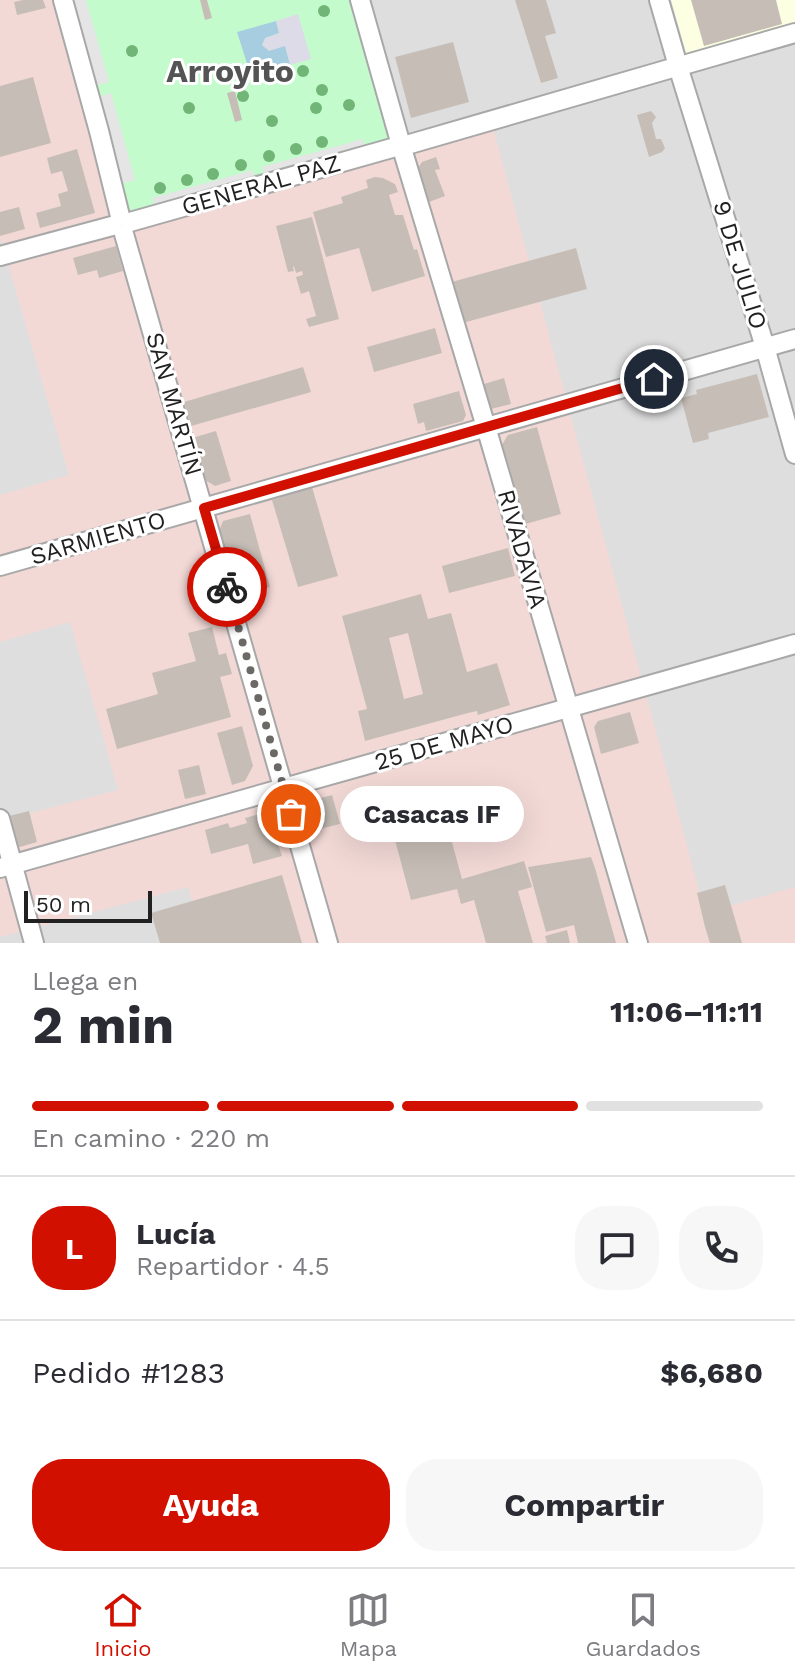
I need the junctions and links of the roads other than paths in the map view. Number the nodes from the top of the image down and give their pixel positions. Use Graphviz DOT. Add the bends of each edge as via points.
graph roads {
  1 [pos="63,0"];
  2 [pos="360,0"];
  3 [pos="659,0"];
  4 [pos="795,33"];
  5 [pos="678,67"];
  6 [pos="401,146"];
  7 [pos="121,225"];
  8 [pos="0,256"];
  9 [pos="795,339"];
  10 [pos="765,347"];
  11 [pos="486,427"];
  12 [pos="795,454"];
  13 [pos="204,508"];
  14 [pos="0,566"];
  15 [pos="795,644"];
  16 [pos="569,708"];
  17 [pos="284,788"];
  18 [pos="0,819"];
  19 [pos="6,866"];
  20 [pos="34,943"];
  21 [pos="328,943"];
  22 [pos="638,943"];
  1 -- 7 [label="street, SAN MARTÍN"];
  2 -- 6 [label="street, RIVADAVIA"];
  3 -- 5 [label="street, 9 DE JULIO"];
  4 -- 5 [label="street, GENERAL PAZ"];
  5 -- 6 [label="street, GENERAL PAZ"];
  5 -- 10 [label="street, 9 DE JULIO"];
  6 -- 7 [label="street, GENERAL PAZ"];
  6 -- 11 [label="street, RIVADAVIA"];
  7 -- 8 [label="street, GENERAL PAZ"];
  7 -- 13 [label="street, SAN MARTÍN"];
  9 -- 10 [label="street, SARMIENTO"];
  10 -- 11 [label="street, SARMIENTO"];
  10 -- 12 [label="street, 9 DE JULIO"];
  11 -- 13 [label="street, SARMIENTO"];
  11 -- 16 [label="street, RIVADAVIA"];
  13 -- 14 [label="street, SARMIENTO"];
  13 -- 17 [label="street, SAN MARTÍN"];
  15 -- 16 [label="street, 25 DE MAYO"];
  16 -- 17 [label="street, 25 DE MAYO"];
  16 -- 22 [label="street, RIVADAVIA"];
  17 -- 19 [label="street, 25 DE MAYO"];
  17 -- 21 [label="street, SAN MARTÍN"];
  18 -- 19 [label="street"];
  19 -- 20 [label="street"];
}
